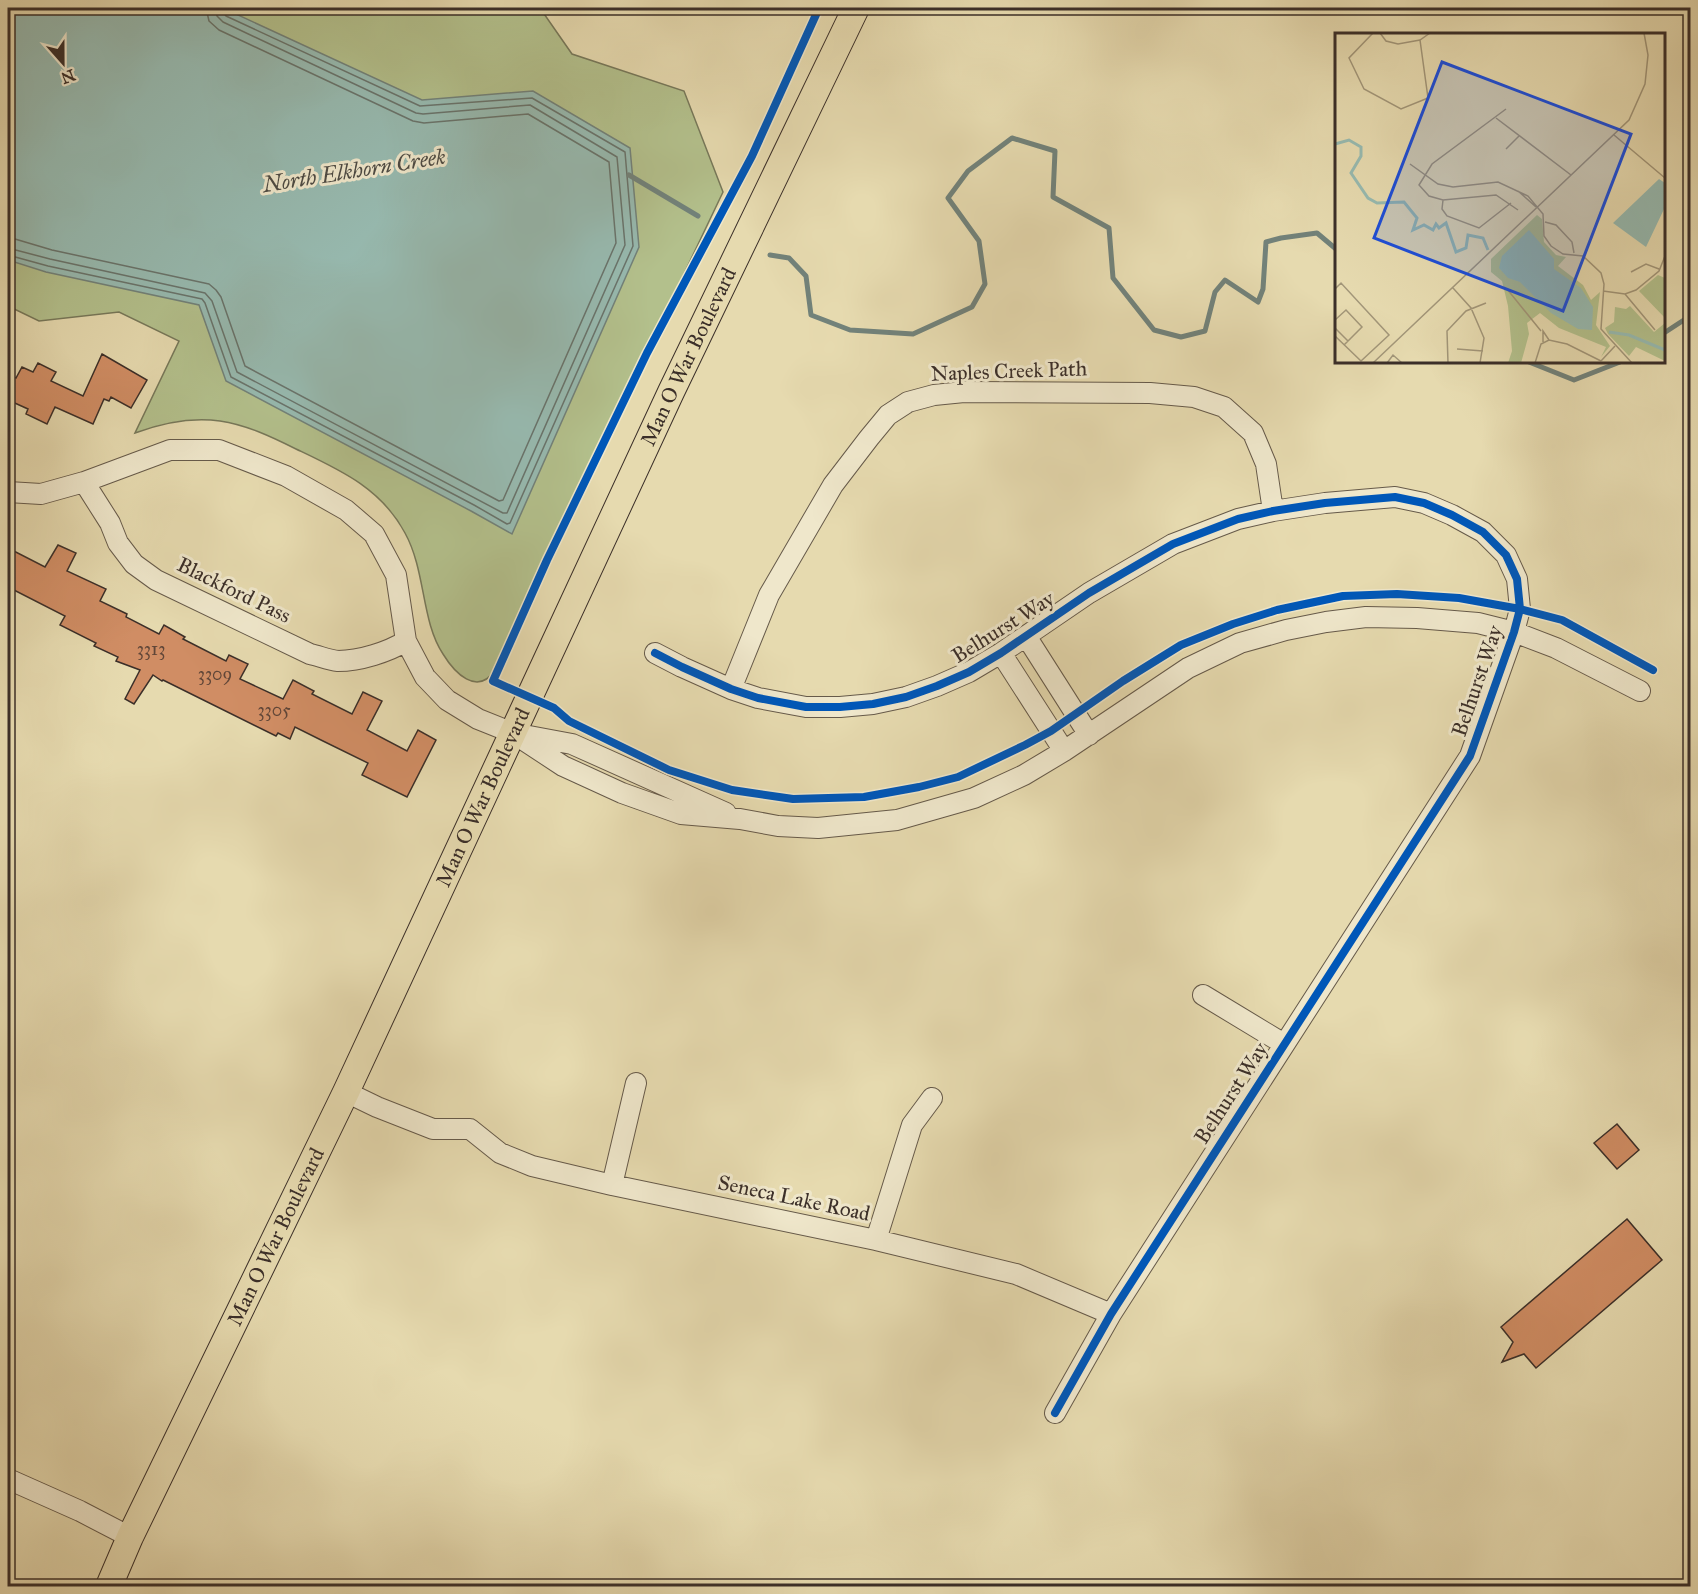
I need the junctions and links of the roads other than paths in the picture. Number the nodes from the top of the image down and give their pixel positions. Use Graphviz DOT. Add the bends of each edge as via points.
graph roads {
  1 [pos="856,8"];
  2 [pos="84,482"];
  3 [pos="8,492"];
  4 [pos="1273,510"];
  5 [pos="1514,632"];
  6 [pos="1026,636"];
  7 [pos="406,640"];
  8 [pos="655,653"];
  9 [pos="1001,653"];
  10 [pos="731,689"];
  11 [pos="1640,691"];
  12 [pos="513,733"];
  13 [pos="1089,735"];
  14 [pos="1064,751"];
  15 [pos="1203,995"];
  16 [pos="1284,1044"];
  17 [pos="636,1083"];
  18 [pos="346,1092"];
  19 [pos="932,1098"];
  20 [pos="612,1185"];
  21 [pos="876,1240"];
  22 [pos="1111,1314"];
  23 [pos="1055,1413"];
  24 [pos="8,1479"];
  25 [pos="130,1537"];
  26 [pos="109,1587"];
  1 -- 12 [label="main road, Man O War Boulevard" via="671,392"];
  2 -- 3 [label="street" via="41,494"];
  2 -- 7 [label="street, Blackford Pass" via="118,543 134,564 156,579 310,654 336,661 358,659"];
  2 -- 7 [label="street" via="170,450 219,450 286,476 346,510 374,534 396,575"];
  4 -- 5 [label="street, Belhurst Way" via="1395,497 1424,503 1452,515 1483,532 1506,555 1517,579 1520,609"];
  4 -- 6 [label="street, Belhurst Way" via="1173,544 1089,593"];
  4 -- 10 [label="street, Naples Creek Path" via="1266,464 1253,433 1224,407 1194,397 1150,393 964,392 908,402 888,416 833,485 770,595"];
  5 -- 11 [label="street" via="1556,648"];
  5 -- 13 [label="street" via="1478,623 1407,618 1366,618 1286,630 1240,643 1188,668"];
  5 -- 16 [label="street, Belhurst Way" via="1470,756"];
  6 -- 9 [label="street, Belhurst Way"];
  6 -- 13 [label="street"];
  7 -- 12 [label="street" via="425,677 447,700 478,719"];
  8 -- 10 [label="street, Belhurst Way"];
  9 -- 10 [label="street, Belhurst Way" via="937,686 873,704 806,707"];
  9 -- 14 [label="street"];
  12 -- 14 [label="street" via="572,744 740,819 818,828 897,820 974,798"];
  12 -- 18 [label="main road, Man O War Boulevard"];
  13 -- 14 [label="street"];
  15 -- 16 [label="street"];
  16 -- 22 [label="street, Belhurst Way"];
  17 -- 20 [label="street"];
  18 -- 20 [label="street, Seneca Lake Road" via="433,1129 470,1129 500,1153 532,1166"];
  18 -- 25 [label="main road, Man O War Boulevard"];
  19 -- 21 [label="street" via="912,1125"];
  20 -- 21 [label="street, Seneca Lake Road"];
  21 -- 22 [label="street, Seneca Lake Road" via="1016,1274"];
  22 -- 23 [label="street, Belhurst Way"];
  24 -- 25 [label="street"];
  25 -- 26 [label="main road, Man O War Boulevard"];
}
